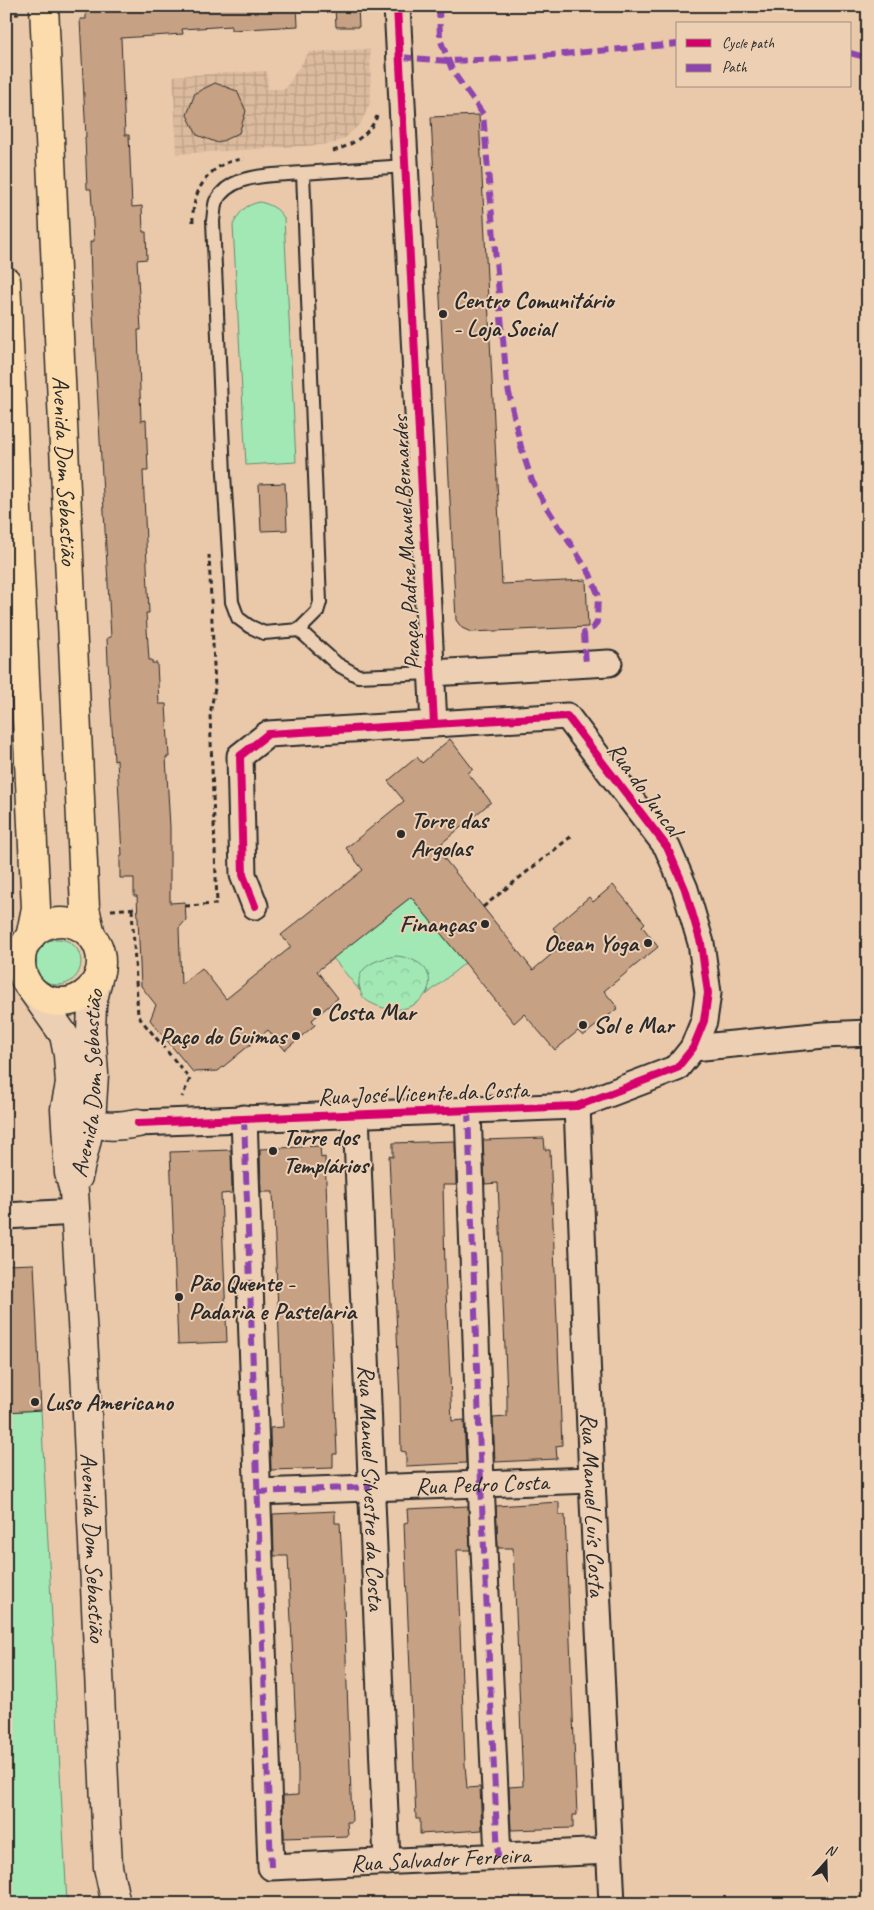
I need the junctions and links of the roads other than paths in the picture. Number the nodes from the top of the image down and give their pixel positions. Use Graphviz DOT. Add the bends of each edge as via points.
graph roads {
  1 [pos="44,6"];
  2 [pos="397,6"];
  3 [pos="406,166"];
  4 [pos="303,173"];
  5 [pos="6,281"];
  6 [pos="299,630"];
  7 [pos="609,663"];
  8 [pos="431,673"];
  9 [pos="434,724"];
  10 [pos="255,906"];
  11 [pos="91,935"];
  12 [pos="19,954"];
  13 [pos="99,974"];
  14 [pos="32,990"];
  15 [pos="868,1033"];
  16 [pos="693,1048"];
  17 [pos="82,1079"];
  18 [pos="577,1106"];
  19 [pos="468,1110"];
  20 [pos="356,1114"];
  21 [pos="244,1118"];
  22 [pos="91,1121"];
  23 [pos="138,1123"];
  24 [pos="75,1202"];
  25 [pos="6,1216"];
  26 [pos="592,1480"];
  27 [pos="481,1483"];
  28 [pos="371,1487"];
  29 [pos="257,1492"];
  30 [pos="609,1851"];
  31 [pos="498,1857"];
  32 [pos="387,1862"];
  33 [pos="116,1904"];
  34 [pos="612,1904"];
  1 -- 11 [label="main road, Avenida Dom Sebastião" via="85,908"];
  2 -- 3 [label="street, Praça Padre Manuel Bernardes"];
  3 -- 4 [label="lane"];
  3 -- 8 [label="street, Praça Padre Manuel Bernardes"];
  4 -- 6 [label="lane" via="320,602 317,612"];
  4 -- 6 [label="lane" via="257,176 229,186 216,202 213,221 232,602 238,618 249,626 264,632"];
  5 -- 12 [label="main road, Avenida Dom Sebastião" via="36,908"];
  6 -- 8 [label="lane, Praça Padre Manuel Bernardes" via="338,664 358,676"];
  7 -- 8 [label="street, Praça Padre Manuel Bernardes"];
  8 -- 9 [label="street, Praça Padre Manuel Bernardes"];
  9 -- 10 [label="street" via="268,734 240,756 243,875"];
  9 -- 16 [label="street, Rua do Juncal" via="567,716 667,848 684,889 702,943 708,993 704,1021"];
  11 -- 12 [label="main road" via="67,923 53,923 40,928"];
  11 -- 13 [label="main road" via="100,954"];
  12 -- 14 [label="main road" via="24,977"];
  13 -- 14 [label="main road" via="83,996 71,1001 44,999"];
  13 -- 17 [label="main road, Avenida Dom Sebastião"];
  14 -- 17 [label="main road, Avenida Dom Sebastião" via="64,1035 68,1055"];
  15 -- 16 [label="street"];
  16 -- 18 [label="street, Rua José Vicente da Costa" via="677,1068"];
  17 -- 22 [label="main road" via="80,1111"];
  17 -- 23 [label="main road"];
  17 -- 24 [label="main road, Avenida Dom Sebastião" via="66,1109 69,1173"];
  18 -- 19 [label="street, Rua José Vicente da Costa"];
  18 -- 26 [label="street, Rua Manuel Luís Costa"];
  19 -- 20 [label="street, Rua José Vicente da Costa"];
  19 -- 27 [label="street"];
  20 -- 21 [label="street, Rua José Vicente da Costa"];
  20 -- 28 [label="street, Rua Manuel Silvestre da Costa"];
  21 -- 23 [label="street, Rua José Vicente da Costa"];
  21 -- 29 [label="street"];
  22 -- 23 [label="main road" via="115,1127"];
  22 -- 24 [label="main road, Avenida Dom Sebastião"];
  24 -- 25 [label="street"];
  24 -- 33 [label="main road, Avenida Dom Sebastião" via="108,1867"];
  26 -- 27 [label="street, Rua Pedro Costa"];
  26 -- 30 [label="street, Rua Manuel Luís Costa"];
  27 -- 28 [label="street, Rua Pedro Costa"];
  27 -- 31 [label="street"];
  28 -- 29 [label="street, Rua Pedro Costa"];
  28 -- 32 [label="street, Rua Manuel Silvestre da Costa"];
  29 -- 32 [label="street, Rua Salvador Ferreira" via="271,1867"];
  30 -- 31 [label="street, Rua Salvador Ferreira"];
  30 -- 34 [label="street, Rua Manuel Luís Costa"];
  31 -- 32 [label="street, Rua Salvador Ferreira"];
}
